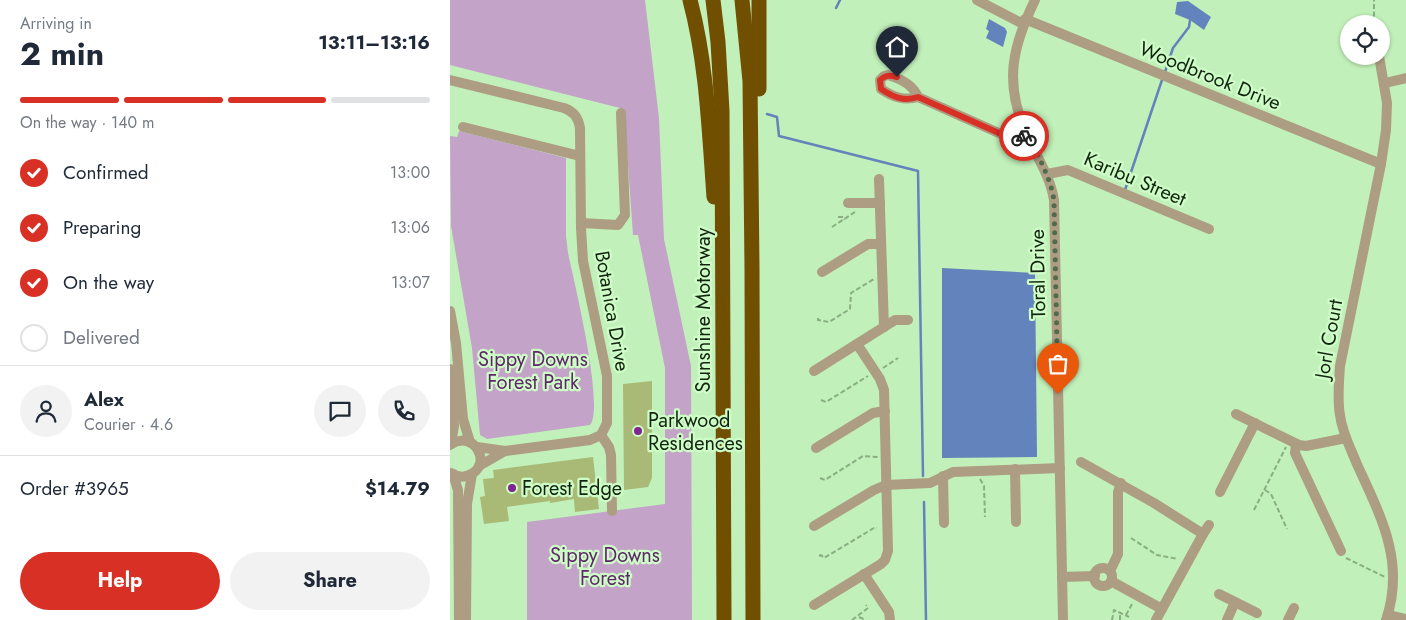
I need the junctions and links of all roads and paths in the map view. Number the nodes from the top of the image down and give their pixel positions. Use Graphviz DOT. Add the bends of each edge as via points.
graph roads {
  1 [pos="690,0"];
  2 [pos="713,0"];
  3 [pos="742,0"];
  4 [pos="759,0"];
  5 [pos="977,0"];
  6 [pos="1035,0"];
  7 [pos="1374,0"];
  8 [pos="1374,15"];
  9 [pos="1024,22"];
  10 [pos="1381,65"];
  11 [pos="1406,78"];
  12 [pos="450,80"];
  13 [pos="1385,83"];
  14 [pos="918,97"];
  15 [pos="621,113"];
  16 [pos="463,127"];
  17 [pos="1027,134"];
  18 [pos="580,156"];
  19 [pos="1381,164"];
  20 [pos="1047,174"];
  21 [pos="879,179"];
  22 [pos="848,203"];
  23 [pos="880,203"];
  24 [pos="858,211"];
  25 [pos="838,217"];
  26 [pos="844,220"];
  27 [pos="581,223"];
  28 [pos="832,227"];
  29 [pos="1209,229"];
  30 [pos="881,244"];
  31 [pos="752,268"];
  32 [pos="822,272"];
  33 [pos="882,274"];
  34 [pos="450,311"];
  35 [pos="818,318"];
  36 [pos="908,320"];
  37 [pos="884,327"];
  38 [pos="723,338"];
  39 [pos="857,344"];
  40 [pos="898,358"];
  41 [pos="450,369"];
  42 [pos="814,371"];
  43 [pos="876,372"];
  44 [pos="821,400"];
  45 [pos="885,411"];
  46 [pos="1236,414"];
  47 [pos="1255,423"];
  48 [pos="601,435"];
  49 [pos="1346,438"];
  50 [pos="1293,442"];
  51 [pos="473,444"];
  52 [pos="451,445"];
  53 [pos="816,448"];
  54 [pos="505,451"];
  55 [pos="885,457"];
  56 [pos="1081,462"];
  57 [pos="1060,468"];
  58 [pos="1015,469"];
  59 [pos="475,470"];
  60 [pos="451,473"];
  61 [pos="943,476"];
  62 [pos="820,478"];
  63 [pos="980,479"];
  64 [pos="1121,484"];
  65 [pos="886,485"];
  66 [pos="1264,490"];
  67 [pos="1220,492"];
  68 [pos="1254,510"];
  69 [pos="612,511"];
  70 [pos="985,517"];
  71 [pos="1016,522"];
  72 [pos="944,524"];
  73 [pos="814,526"];
  74 [pos="887,527"];
  75 [pos="1287,528"];
  76 [pos="1131,538"];
  77 [pos="1340,551"];
  78 [pos="819,556"];
  79 [pos="1187,563"];
  80 [pos="864,574"];
  81 [pos="1110,576"];
  82 [pos="1062,577"];
  83 [pos="1386,577"];
  84 [pos="458,585"];
  85 [pos="1219,594"];
  86 [pos="1137,595"];
  87 [pos="1236,602"];
  88 [pos="814,605"];
  89 [pos="866,605"];
  90 [pos="1294,608"];
  91 [pos="1162,609"];
  92 [pos="1257,613"];
  93 [pos="858,616"];
  94 [pos="1126,616"];
  95 [pos="1387,617"];
  96 [pos="1406,619"];
  97 [pos="459,620"];
  98 [pos="466,620"];
  99 [pos="724,620"];
  100 [pos="753,620"];
  101 [pos="852,620"];
  102 [pos="866,620"];
  103 [pos="890,620"];
  104 [pos="1063,620"];
  105 [pos="1112,620"];
  106 [pos="1120,620"];
  107 [pos="1156,620"];
  108 [pos="1227,620"];
  109 [pos="1288,620"];
  1 -- 38 [label="highway" via="704,72"];
  2 -- 38 [label="highway, Sunshine Motorway" via="722,111"];
  3 -- 31 [label="highway" via="750,81"];
  4 -- 31 [label="highway" via="759,107"];
  5 -- 9 [label="street, Woodbrook Drive"];
  6 -- 9 [label="street, Toral Drive"];
  7 -- 8 [label="path"];
  9 -- 17 [label="street, Toral Drive" via="1015,49 1012,75 1016,103"];
  9 -- 19 [label="street, Woodbrook Drive"];
  10 -- 13 [label="street, Jorl Court"];
  11 -- 13 [label="street"];
  12 -- 18 [label="street, Botanica Drive" via="564,108 574,114 580,128"];
  13 -- 19 [label="street, Jorl Court" via="1386,130"];
  14 -- 17 [label="street" via="1010,138"];
  15 -- 27 [label="street" via="625,215 618,225"];
  16 -- 18 [label="street"];
  17 -- 20 [label="street, Toral Drive"];
  18 -- 27 [label="street, Botanica Drive"];
  19 -- 49 [label="street, Jorl Court" via="1340,366 1340,416"];
  20 -- 29 [label="street, Karibu Street" via="1068,170"];
  20 -- 57 [label="street, Toral Drive" via="1054,200"];
  21 -- 23 [label="street"];
  22 -- 23 [label="street"];
  23 -- 30 [label="street"];
  24 -- 26 [label="path"];
  25 -- 26 [label="path"];
  26 -- 28 [label="path"];
  27 -- 48 [label="street, Botanica Drive" via="583,261 607,376 608,418"];
  30 -- 32 [label="street" via="868,244"];
  30 -- 33 [label="street"];
  31 -- 100 [label="highway"];
  33 -- 35 [label="path" via="852,293 850,309 829,322"];
  33 -- 37 [label="street"];
  34 -- 51 [label="street" via="463,419"];
  36 -- 37 [label="street" via="895,320"];
  37 -- 39 [label="street"];
  38 -- 99 [label="highway, Sunshine Motorway"];
  39 -- 42 [label="street"];
  39 -- 43 [label="street"];
  40 -- 43 [label="path"];
  41 -- 52 [label="street" via="454,426"];
  43 -- 44 [label="path" via="826,402"];
  43 -- 45 [label="street" via="883,385"];
  45 -- 53 [label="street" via="873,413"];
  45 -- 55 [label="street"];
  46 -- 47 [label="street"];
  47 -- 50 [label="street"];
  47 -- 67 [label="street"];
  48 -- 54 [label="street" via="590,440"];
  48 -- 69 [label="street" via="611,455"];
  49 -- 50 [label="street" via="1306,446"];
  49 -- 95 [label="street, Jorl Court" via="1384,526 1393,560"];
  50 -- 66 [label="path"];
  50 -- 77 [label="street"];
  51 -- 52 [label="street" via="460,440"];
  51 -- 54 [label="street"];
  51 -- 59 [label="street" via="480,456"];
  54 -- 59 [label="street"];
  55 -- 62 [label="path" via="863,456 825,480"];
  55 -- 65 [label="street"];
  56 -- 64 [label="street"];
  57 -- 58 [label="street"];
  57 -- 82 [label="street, Toral Drive"];
  58 -- 61 [label="street" via="953,472"];
  58 -- 71 [label="street"];
  59 -- 60 [label="street" via="462,477"];
  59 -- 84 [label="street" via="467,504"];
  60 -- 84 [label="street" via="458,490"];
  61 -- 65 [label="street" via="930,483"];
  61 -- 72 [label="street"];
  63 -- 70 [label="path" via="984,486"];
  64 -- 79 [label="street" via="1206,530"];
  64 -- 81 [label="street" via="1118,492 1118,554"];
  65 -- 73 [label="street"];
  65 -- 74 [label="street"];
  66 -- 68 [label="path"];
  66 -- 75 [label="path" via="1271,494"];
  74 -- 78 [label="path" via="874,528 824,558"];
  74 -- 80 [label="street" via="888,552 885,560"];
  76 -- 79 [label="path" via="1157,555"];
  77 -- 83 [label="path" via="1342,557"];
  79 -- 91 [label="street"];
  80 -- 88 [label="street"];
  80 -- 103 [label="street"];
  81 -- 82 [label="street" via="1107,585 1096,582 1094,576"];
  81 -- 86 [label="street"];
  82 -- 104 [label="street, Toral Drive"];
  84 -- 97 [label="street"];
  84 -- 98 [label="street"];
  85 -- 87 [label="street"];
  86 -- 91 [label="street"];
  86 -- 94 [label="path"];
  87 -- 92 [label="street"];
  87 -- 108 [label="street"];
  89 -- 93 [label="path" via="868,608"];
  90 -- 109 [label="street"];
  91 -- 107 [label="street"];
  93 -- 101 [label="path"];
  93 -- 102 [label="path"];
  94 -- 105 [label="path" via="1114,610"];
  94 -- 106 [label="path" via="1120,616"];
  95 -- 96 [label="street"];
}
